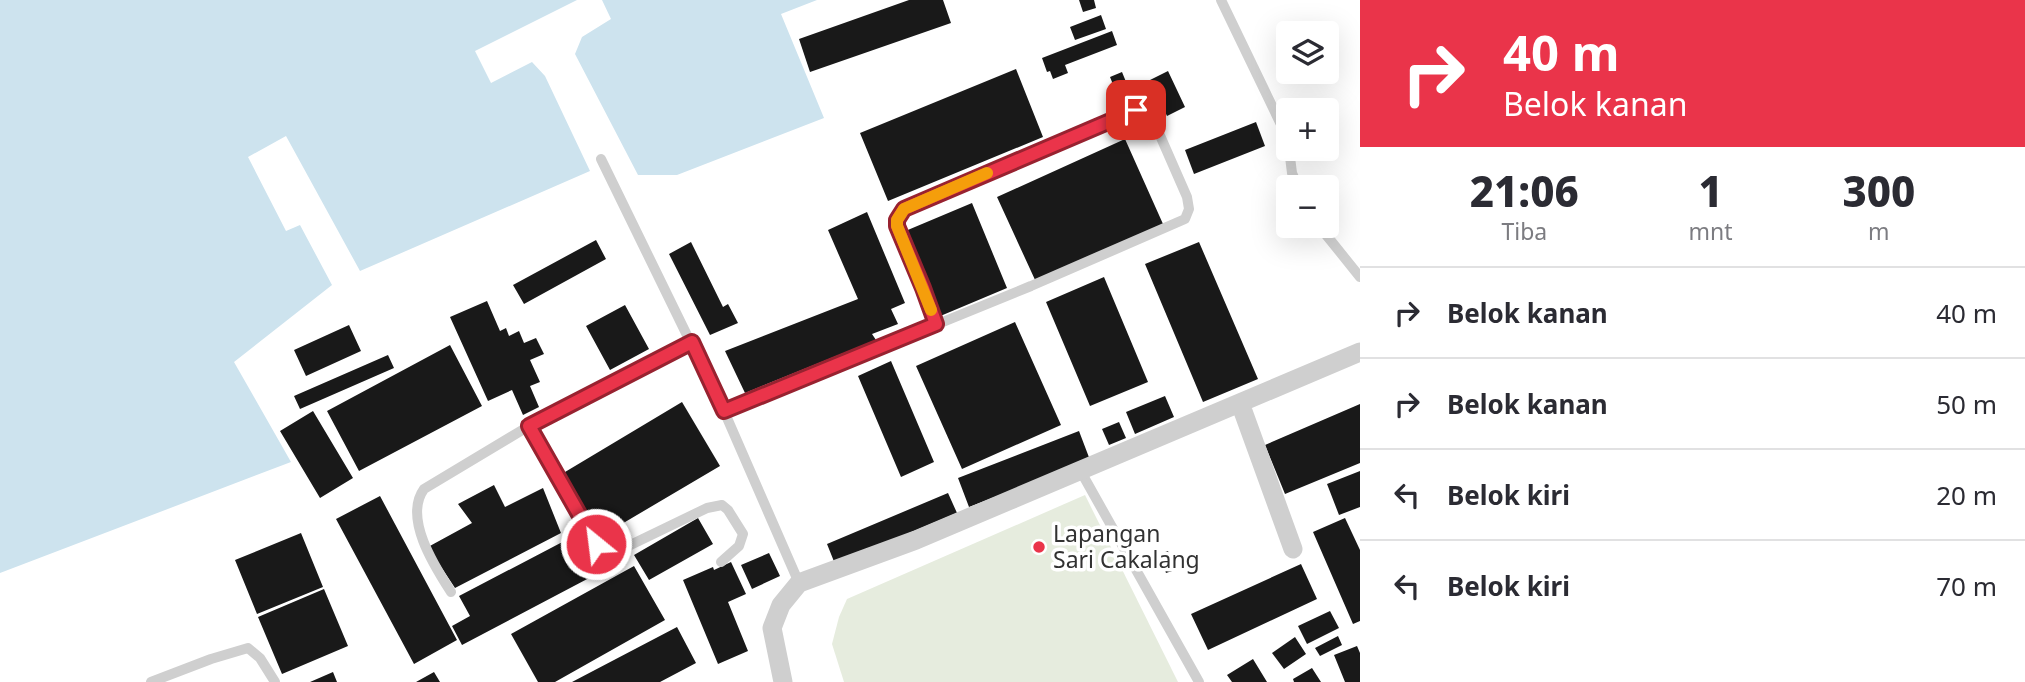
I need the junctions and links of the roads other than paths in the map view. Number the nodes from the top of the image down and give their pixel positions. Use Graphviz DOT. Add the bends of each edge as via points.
graph roads {
  1 [pos="1221,0"];
  2 [pos="1276,114"];
  3 [pos="601,159"];
  4 [pos="1329,238"];
  5 [pos="1360,277"];
  6 [pos="936,324"];
  7 [pos="692,342"];
  8 [pos="1360,352"];
  9 [pos="1240,403"];
  10 [pos="724,411"];
  11 [pos="529,426"];
  12 [pos="1080,470"];
  13 [pos="1293,549"];
  14 [pos="721,562"];
  15 [pos="799,583"];
  16 [pos="452,592"];
  17 [pos="151,682"];
  18 [pos="275,682"];
  19 [pos="783,682"];
  20 [pos="1199,682"];
  1 -- 2 [label="lane"];
  3 -- 7 [label="lane"];
  4 -- 5 [label="lane"];
  6 -- 6 [label="lane" via="1185,219 1187,197 1145,111 1136,110 904,209 897,226"];
  6 -- 10 [label="lane"];
  7 -- 10 [label="lane"];
  7 -- 11 [label="lane"];
  8 -- 9 [label="street"];
  9 -- 12 [label="street"];
  9 -- 13 [label="street"];
  10 -- 15 [label="lane"];
  11 -- 14 [label="lane" via="601,548 620,550 722,505 743,534 739,546"];
  11 -- 16 [label="lane" via="424,489 419,497 417,521 423,540"];
  12 -- 15 [label="street" via="916,540"];
  12 -- 20 [label="lane"];
  15 -- 19 [label="street" via="781,605 772,628"];
  17 -- 18 [label="lane" via="247,648 260,658"];
}
